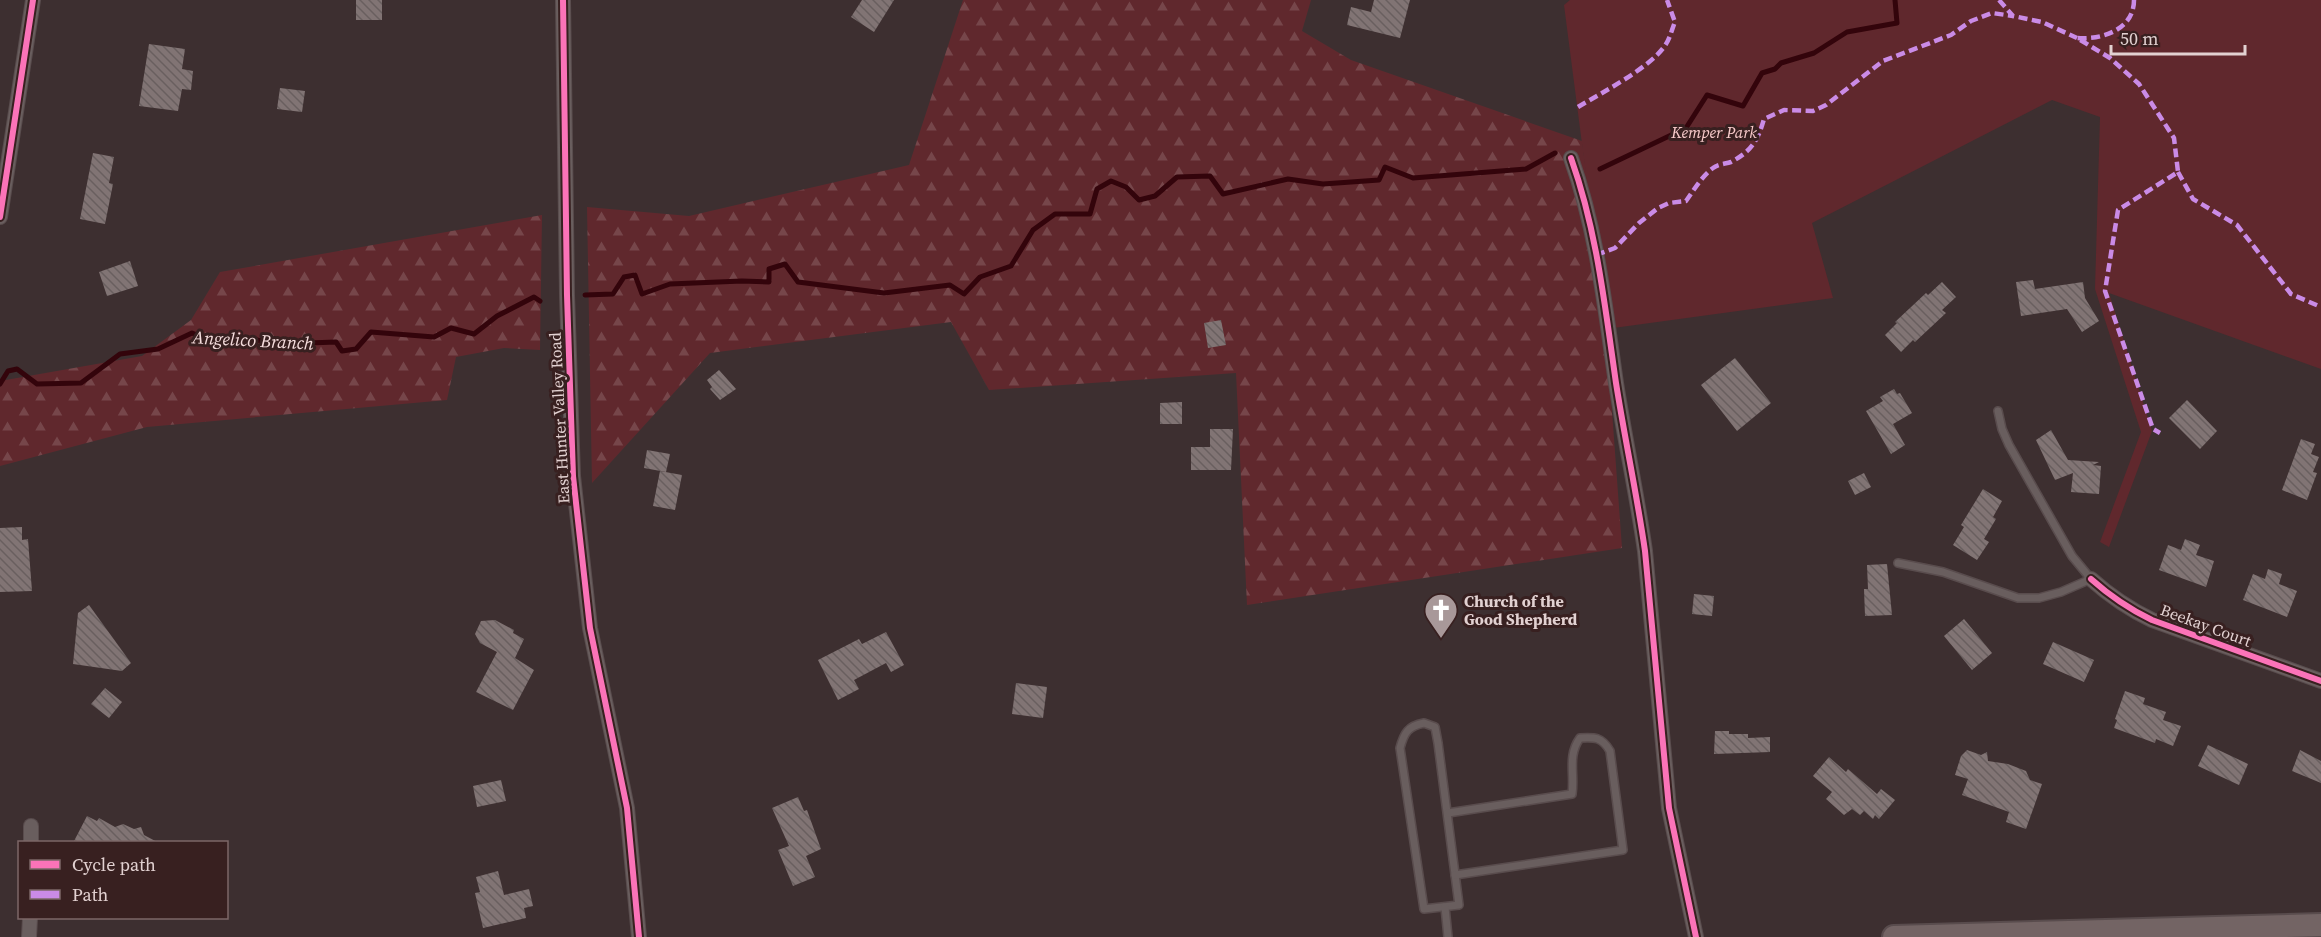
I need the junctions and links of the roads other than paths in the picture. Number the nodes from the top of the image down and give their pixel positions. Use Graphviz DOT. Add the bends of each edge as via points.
graph roads {
  1 [pos="33,0"];
  2 [pos="563,0"];
  3 [pos="1571,158"];
  4 [pos="0,217"];
  5 [pos="1998,411"];
  6 [pos="1898,563"];
  7 [pos="2091,579"];
  8 [pos="2321,681"];
  9 [pos="1448,813"];
  10 [pos="31,826"];
  11 [pos="31,841"];
  12 [pos="1455,875"];
  13 [pos="1444,907"];
  14 [pos="30,919"];
  15 [pos="2321,925"];
  16 [pos="29,937"];
  17 [pos="639,937"];
  18 [pos="1448,937"];
  19 [pos="1695,937"];
  20 [pos="1894,937"];
  1 -- 4 [label="street"];
  2 -- 17 [label="street, East Hunter Valley Road" via="573,476 590,628 627,808"];
  3 -- 19 [label="street" via="1593,229 1640,512 1669,808"];
  5 -- 7 [label="lane" via="2009,445 2072,556"];
  6 -- 7 [label="lane" via="1943,572 2018,598 2039,598"];
  7 -- 8 [label="street, Beekay Court" via="2152,620"];
  9 -- 12 [label="lane"];
  9 -- 12 [label="lane" via="1572,794 1571,762 1580,738 1593,737 1605,742 1610,751 1623,850"];
  9 -- 13 [label="lane" via="1434,727 1424,723 1413,725 1404,733 1400,748 1424,909"];
  10 -- 11 [label="street"];
  12 -- 13 [label="lane" via="1459,905"];
  13 -- 18 [label="lane"];
  14 -- 16 [label="street"];
  15 -- 20 [label="main road"];
}
